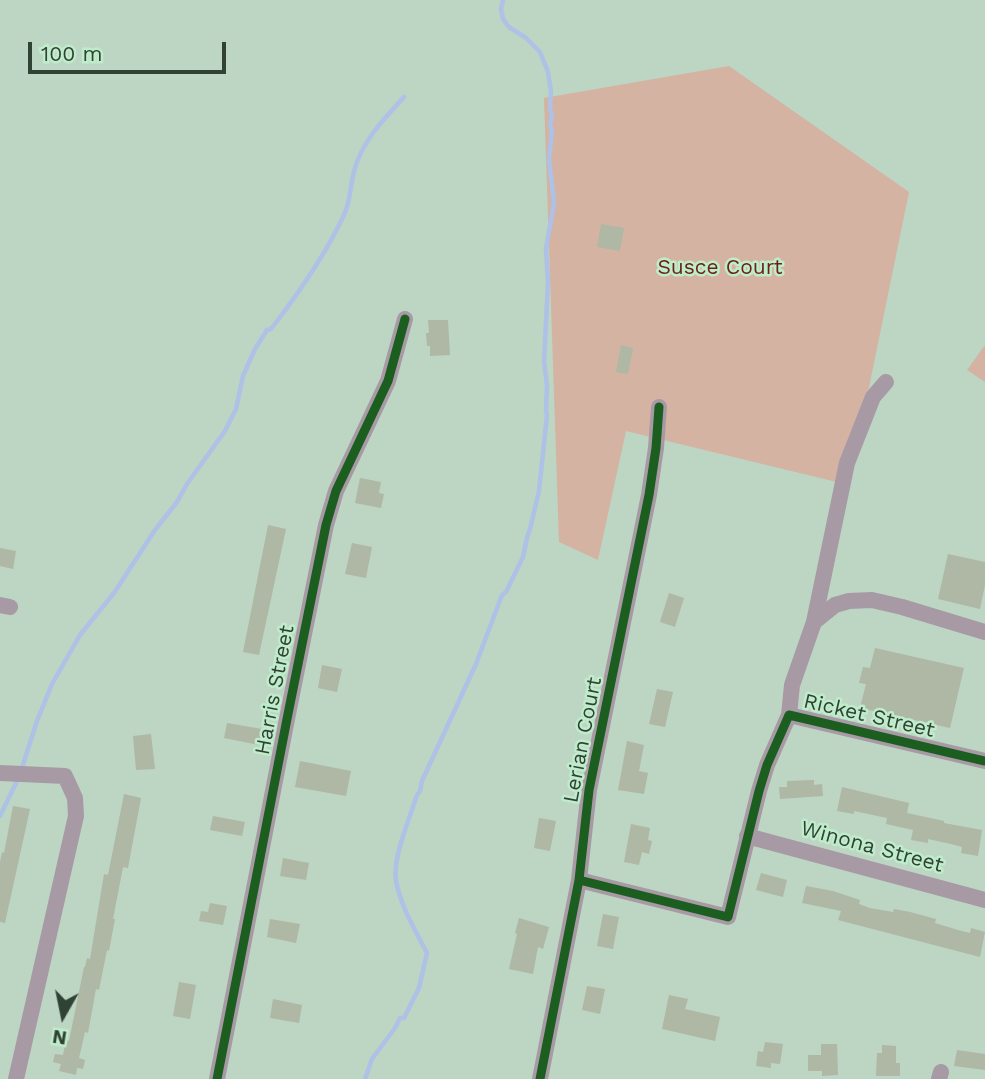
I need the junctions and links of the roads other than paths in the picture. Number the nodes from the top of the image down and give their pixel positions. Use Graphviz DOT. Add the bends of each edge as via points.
graph roads {
  1 [pos="405,319"];
  2 [pos="886,382"];
  3 [pos="659,407"];
  4 [pos="814,622"];
  5 [pos="985,632"];
  6 [pos="789,715"];
  7 [pos="985,761"];
  8 [pos="0,773"];
  9 [pos="747,835"];
  10 [pos="579,880"];
  11 [pos="985,900"];
  12 [pos="16,1079"];
  13 [pos="217,1079"];
  14 [pos="540,1079"];
  1 -- 13 [label="street, Harris Street" via="388,381 326,525"];
  2 -- 4 [label="street" via="873,397 847,463"];
  3 -- 10 [label="street, Lerian Court" via="649,495 589,790"];
  4 -- 5 [label="street" via="835,605 872,600"];
  4 -- 6 [label="street" via="792,685"];
  6 -- 7 [label="street, Ricket Street"];
  6 -- 9 [label="street, Ricket Street" via="767,765"];
  8 -- 12 [label="street" via="65,776 75,798 76,816"];
  9 -- 10 [label="street, Ricket Street" via="728,917"];
  9 -- 11 [label="street, Winona Street"];
  10 -- 14 [label="street, Lerian Court"];
}
